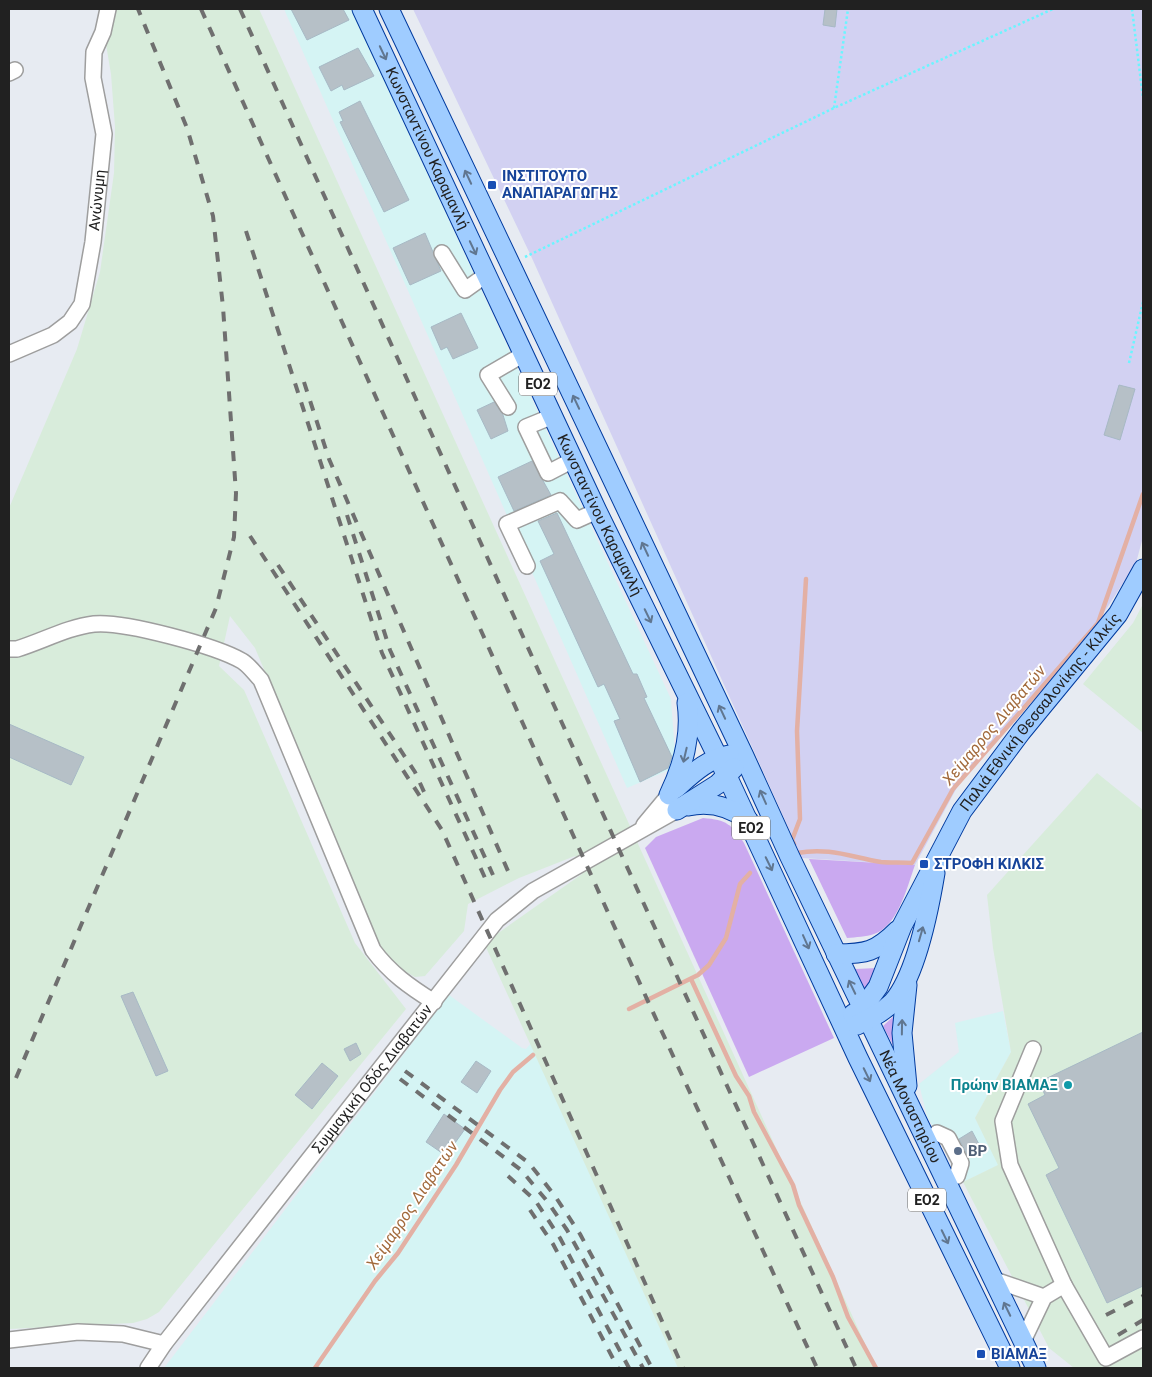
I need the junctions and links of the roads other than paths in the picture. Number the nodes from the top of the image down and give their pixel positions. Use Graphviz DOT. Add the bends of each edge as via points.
graph roads {
  1 [pos="108,9"];
  2 [pos="362,9"];
  3 [pos="389,9"];
  4 [pos="442,253"];
  5 [pos="486,275"];
  6 [pos="9,354"];
  7 [pos="524,354"];
  8 [pos="508,407"];
  9 [pos="553,416"];
  10 [pos="573,460"];
  11 [pos="597,511"];
  12 [pos="527,566"];
  13 [pos="1143,568"];
  14 [pos="9,649"];
  15 [pos="684,690"];
  16 [pos="744,756"];
  17 [pos="718,757"];
  18 [pos="727,776"];
  19 [pos="673,803"];
  20 [pos="748,820"];
  21 [pos="937,857"];
  22 [pos="902,926"];
  23 [pos="836,954"];
  24 [pos="908,981"];
  25 [pos="434,1002"];
  26 [pos="865,1014"];
  27 [pos="844,1025"];
  28 [pos="1033,1049"];
  29 [pos="912,1110"];
  30 [pos="937,1133"];
  31 [pos="957,1176"];
  32 [pos="992,1279"];
  33 [pos="1064,1285"];
  34 [pos="1044,1297"];
  35 [pos="1143,1338"];
  36 [pos="9,1340"];
  37 [pos="1023,1341"];
  38 [pos="164,1344"];
  39 [pos="148,1368"];
  40 [pos="1010,1368"];
  41 [pos="1036,1368"];
  1 -- 6 [label="street, Ανώνυμη" via="94,52 93,78 104,134 94,234 82,304 70,322 53,335"];
  2 -- 5 [label="main road, Κωνσταντίνου Καραμανλή / ΕΟ2, one-way"];
  16 -- 3 [label="main road, Κωνσταντίνου Καραμανλή / ΕΟ2, one-way"];
  4 -- 5 [label="street" via="464,290"];
  5 -- 7 [label="main road, Κωνσταντίνου Καραμανλή / ΕΟ2"];
  7 -- 8 [label="street" via="488,375"];
  7 -- 9 [label="main road, Κωνσταντίνου Καραμανλή / ΕΟ2"];
  9 -- 10 [label="main road, Κωνσταντίνου Καραμανλή / ΕΟ2"];
  9 -- 10 [label="street" via="526,427 548,473"];
  10 -- 11 [label="main road, Κωνσταντίνου Καραμανλή / ΕΟ2"];
  11 -- 12 [label="street" via="577,520 560,501 507,524"];
  11 -- 15 [label="main road, Κωνσταντίνου Καραμανλή / ΕΟ2, one-way"];
  13 -- 21 [label="main road, Παλιά Εθνική Θεσσαλονίκης - Κιλκίς" via="1126,602 1105,632 970,799"];
  14 -- 25 [label="street" via="86,626 125,625 226,653 244,662 261,680 374,950 384,965 402,981"];
  15 -- 17 [label="main road, Κωνσταντίνου Καραμανλή / ΕΟ2"];
  15 -- 19 [label="main road, one-way" via="688,710 686,750"];
  16 -- 17 [label="main road"];
  16 -- 18 [label="main road"];
  23 -- 16 [label="main road, Κωνσταντίνου Καραμανλή / ΕΟ2, one-way"];
  17 -- 18 [label="main road, Κωνσταντίνου Καραμανλή / ΕΟ2"];
  17 -- 19 [label="main road" via="696,769"];
  18 -- 19 [label="main road"];
  18 -- 20 [label="main road, Κωνσταντίνου Καραμανλή / ΕΟ2"];
  19 -- 20 [label="main road" via="714,804"];
  19 -- 25 [label="street, Συμμαχική Οδός Διαβατών" via="636,833 558,875 515,903 488,931"];
  20 -- 27 [label="main road, Κωνσταντίνου Καραμανλή / ΕΟ2, one-way"];
  21 -- 22 [label="main road, Παλιά Εθνική Θεσσαλονίκης - Κιλκίς"];
  24 -- 21 [label="main road, Παλιά Εθνική Θεσσαλονίκης - Κιλκίς, one-way" via="930,900"];
  22 -- 23 [label="main road" via="873,950"];
  22 -- 26 [label="main road, Παλιά Εθνική Θεσσαλονίκης - Κιλκίς"];
  26 -- 23 [label="main road, Νέα Μοναστηρίου / ΕΟ2, one-way"];
  24 -- 26 [label="main road, Παλιά Εθνική Θεσσαλονίκης - Κιλκίς" via="889,1005"];
  29 -- 24 [label="main road, one-way" via="902,1033"];
  25 -- 38 [label="street, Συμμαχική Οδός Διαβατών"];
  26 -- 27 [label="main road, Παλιά Εθνική Θεσσαλονίκης - Κιλκίς"];
  26 -- 29 [label="main road, Νέα Μοναστηρίου / ΕΟ2"];
  27 -- 40 [label="main road, Νέα Μοναστηρίου / ΕΟ2, one-way"];
  28 -- 33 [label="street" via="1002,1121 1010,1164"];
  29 -- 32 [label="main road, Νέα Μοναστηρίου / ΕΟ2"];
  30 -- 31 [label="street" via="948,1138 961,1163"];
  32 -- 34 [label="street"];
  37 -- 32 [label="main road, Νέα Μοναστηρίου / ΕΟ2, one-way"];
  33 -- 34 [label="street"];
  33 -- 35 [label="street" via="1106,1358"];
  34 -- 37 [label="street"];
  36 -- 38 [label="street" via="78,1332 123,1334"];
  37 -- 41 [label="main road, Νέα Μοναστηρίου / ΕΟ2"];
  38 -- 39 [label="street, Συμμαχική Οδός Διαβατών"];
}
